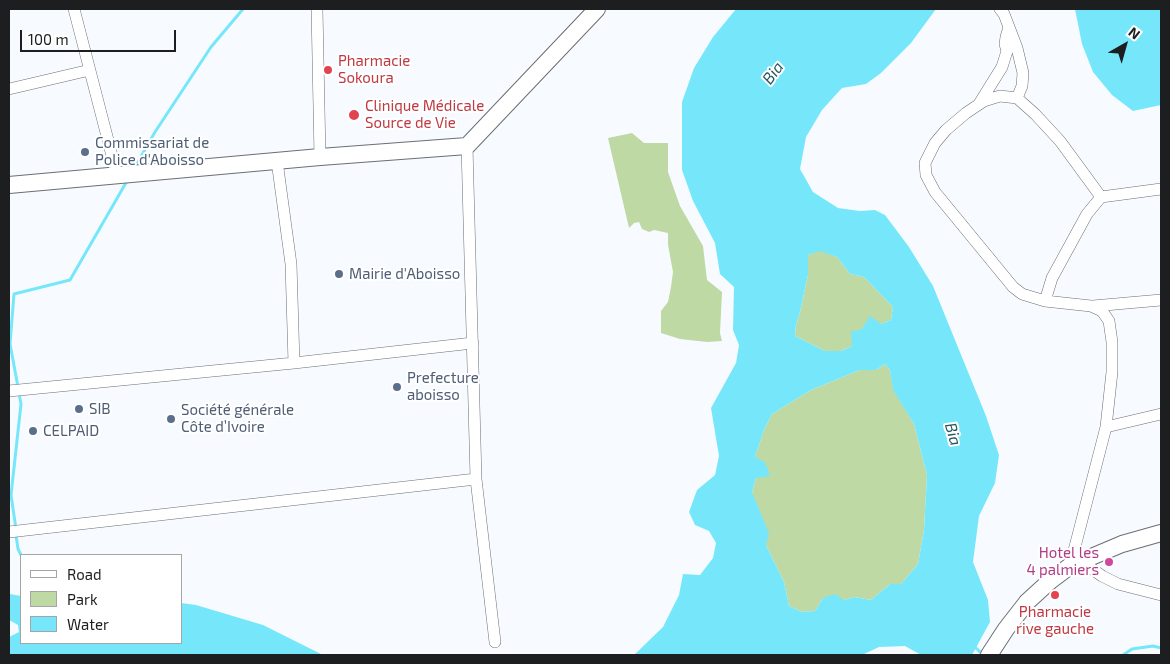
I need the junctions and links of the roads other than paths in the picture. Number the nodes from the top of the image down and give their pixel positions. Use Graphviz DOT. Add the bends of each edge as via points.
graph roads {
  1 [pos="74,9"];
  2 [pos="317,9"];
  3 [pos="597,9"];
  4 [pos="1000,9"];
  5 [pos="1009,28"];
  6 [pos="90,70"];
  7 [pos="9,89"];
  8 [pos="1017,98"];
  9 [pos="979,104"];
  10 [pos="467,146"];
  11 [pos="320,157"];
  12 [pos="277,161"];
  13 [pos="117,175"];
  14 [pos="9,185"];
  15 [pos="1161,189"];
  16 [pos="1101,197"];
  17 [pos="1161,300"];
  18 [pos="1045,301"];
  19 [pos="1091,306"];
  20 [pos="473,343"];
  21 [pos="294,363"];
  22 [pos="9,391"];
  23 [pos="1161,414"];
  24 [pos="1106,427"];
  25 [pos="476,479"];
  26 [pos="9,532"];
  27 [pos="1161,533"];
  28 [pos="1075,564"];
  29 [pos="1161,595"];
  30 [pos="494,642"];
  31 [pos="989,655"];
  1 -- 6 [label="street"];
  2 -- 11 [label="street"];
  3 -- 10 [label="main road"];
  4 -- 5 [label="street"];
  5 -- 8 [label="street" via="1023,73"];
  5 -- 9 [label="street" via="1002,67"];
  6 -- 7 [label="street"];
  6 -- 13 [label="street"];
  8 -- 9 [label="street" via="1000,96"];
  8 -- 16 [label="street" via="1060,141"];
  9 -- 18 [label="street" via="966,112 935,143 925,163 926,175 935,192 1013,287 1022,294"];
  10 -- 11 [label="main road"];
  10 -- 20 [label="street"];
  11 -- 12 [label="main road"];
  12 -- 13 [label="main road"];
  12 -- 21 [label="street" via="292,264"];
  13 -- 14 [label="main road"];
  15 -- 16 [label="street"];
  16 -- 18 [label="street" via="1052,278"];
  17 -- 19 [label="street"];
  18 -- 19 [label="street"];
  19 -- 24 [label="street" via="1102,311 1109,321 1112,342"];
  20 -- 21 [label="street"];
  20 -- 25 [label="street"];
  21 -- 22 [label="street"];
  23 -- 24 [label="street"];
  24 -- 28 [label="street"];
  25 -- 26 [label="street"];
  25 -- 30 [label="street"];
  27 -- 28 [label="main road" via="1122,544"];
  28 -- 29 [label="street" via="1118,584"];
  28 -- 31 [label="main road" via="1028,602"];
}
